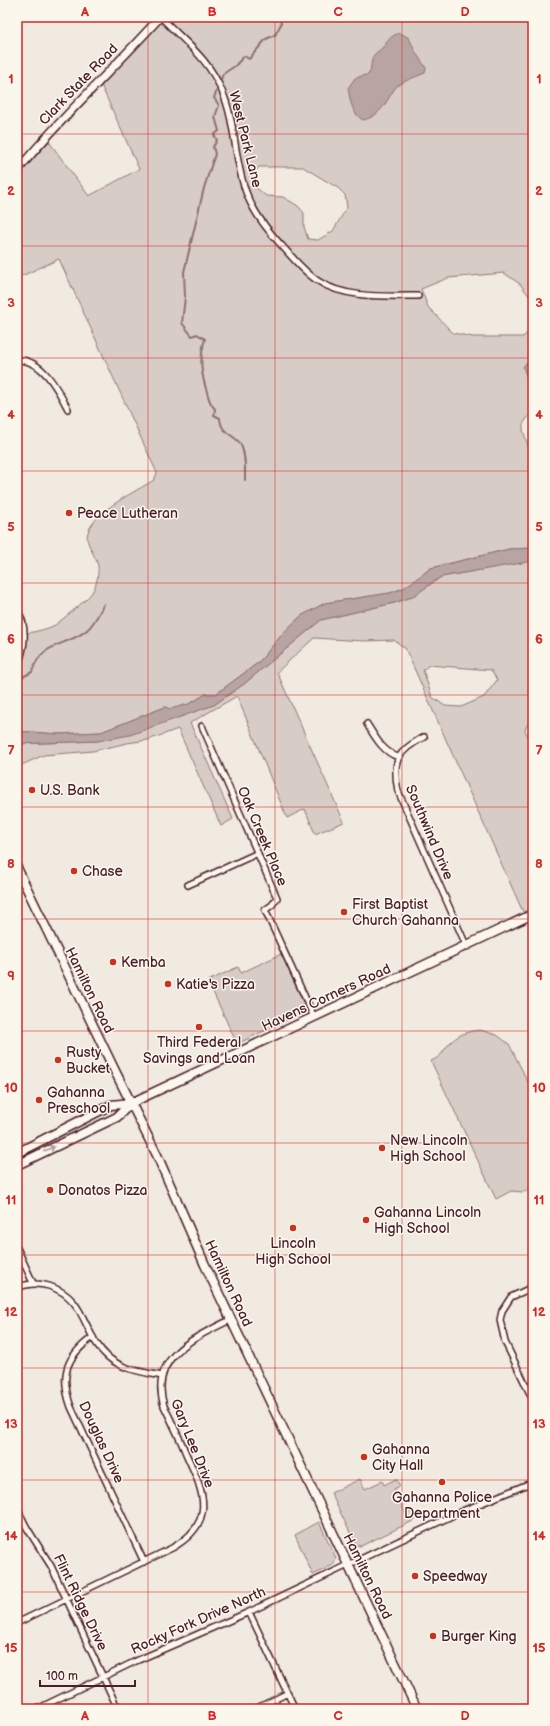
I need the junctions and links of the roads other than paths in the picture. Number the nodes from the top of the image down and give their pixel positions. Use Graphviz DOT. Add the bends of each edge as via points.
graph roads {
  1 [pos="159,18"];
  2 [pos="17,171"];
  3 [pos="418,296"];
  4 [pos="17,360"];
  5 [pos="68,408"];
  6 [pos="17,609"];
  7 [pos="17,667"];
  8 [pos="367,724"];
  9 [pos="202,726"];
  10 [pos="424,737"];
  11 [pos="398,757"];
  12 [pos="258,853"];
  13 [pos="17,868"];
  14 [pos="188,885"];
  15 [pos="533,914"];
  16 [pos="466,945"];
  17 [pos="314,1017"];
  18 [pos="131,1103"];
  19 [pos="17,1153"];
  20 [pos="17,1165"];
  21 [pos="17,1248"];
  22 [pos="33,1283"];
  23 [pos="533,1286"];
  24 [pos="17,1288"];
  25 [pos="232,1319"];
  26 [pos="92,1337"];
  27 [pos="162,1376"];
  28 [pos="533,1400"];
  29 [pos="533,1482"];
  30 [pos="17,1508"];
  31 [pos="144,1562"];
  32 [pos="348,1565"];
  33 [pos="66,1599"];
  34 [pos="249,1612"];
  35 [pos="17,1623"];
  36 [pos="103,1677"];
  37 [pos="288,1693"];
  38 [pos="37,1709"];
  39 [pos="118,1709"];
  40 [pos="255,1709"];
  41 [pos="295,1709"];
  42 [pos="417,1709"];
  1 -- 2 [label="main road, Clark State Road" via="47,135"];
  1 -- 3 [label="street, West Park Lane" via="201,56 222,92 246,192 266,228 279,243 317,280 330,287 353,293"];
  4 -- 5 [label="street" via="34,364 45,372"];
  6 -- 7 [label="street" via="22,620 24,636 22,654"];
  8 -- 11 [label="street" via="390,754"];
  9 -- 12 [label="street, Oak Creek Place"];
  10 -- 11 [label="street" via="409,745"];
  11 -- 16 [label="street, Southwind Drive" via="394,774 398,790"];
  12 -- 14 [label="street"];
  12 -- 17 [label="street, Oak Creek Place" via="277,898 265,910"];
  13 -- 18 [label="main road, Hamilton Road"];
  15 -- 16 [label="main road, Havens Corners Road"];
  16 -- 17 [label="main road, Havens Corners Road"];
  17 -- 18 [label="main road, Havens Corners Road"];
  18 -- 19 [label="main road" via="111,1105"];
  20 -- 18 [label="main road, one-way" via="117,1117"];
  18 -- 25 [label="main road, Hamilton Road"];
  21 -- 22 [label="street"];
  22 -- 24 [label="street"];
  22 -- 26 [label="street" via="55,1288 68,1296 79,1307"];
  23 -- 28 [label="street" via="511,1297 502,1311 500,1320 505,1342"];
  25 -- 27 [label="street, Gary Lee Drive" via="176,1351 165,1365"];
  25 -- 32 [label="main road, Hamilton Road"];
  26 -- 27 [label="street" via="100,1349 119,1365"];
  26 -- 31 [label="street, Douglas Drive" via="75,1352 68,1365 65,1380 68,1396"];
  27 -- 31 [label="street, Gary Lee Drive" via="162,1400 200,1484 203,1508 198,1525 187,1538"];
  29 -- 32 [label="street, Rocky Fork Drive North" via="460,1512"];
  30 -- 33 [label="street, Flint Ridge Drive" via="48,1561"];
  31 -- 33 [label="street, Gary Lee Drive"];
  32 -- 34 [label="street, Rocky Fork Drive North"];
  32 -- 42 [label="main road, Hamilton Road"];
  33 -- 35 [label="street, Gary Lee Drive"];
  33 -- 36 [label="street, Flint Ridge Drive"];
  34 -- 36 [label="street, Rocky Fork Drive North"];
  34 -- 37 [label="street"];
  36 -- 38 [label="street, Rocky Fork Drive North"];
  36 -- 39 [label="street, Flint Ridge Drive"];
  37 -- 40 [label="street"];
  37 -- 41 [label="street"];
}
